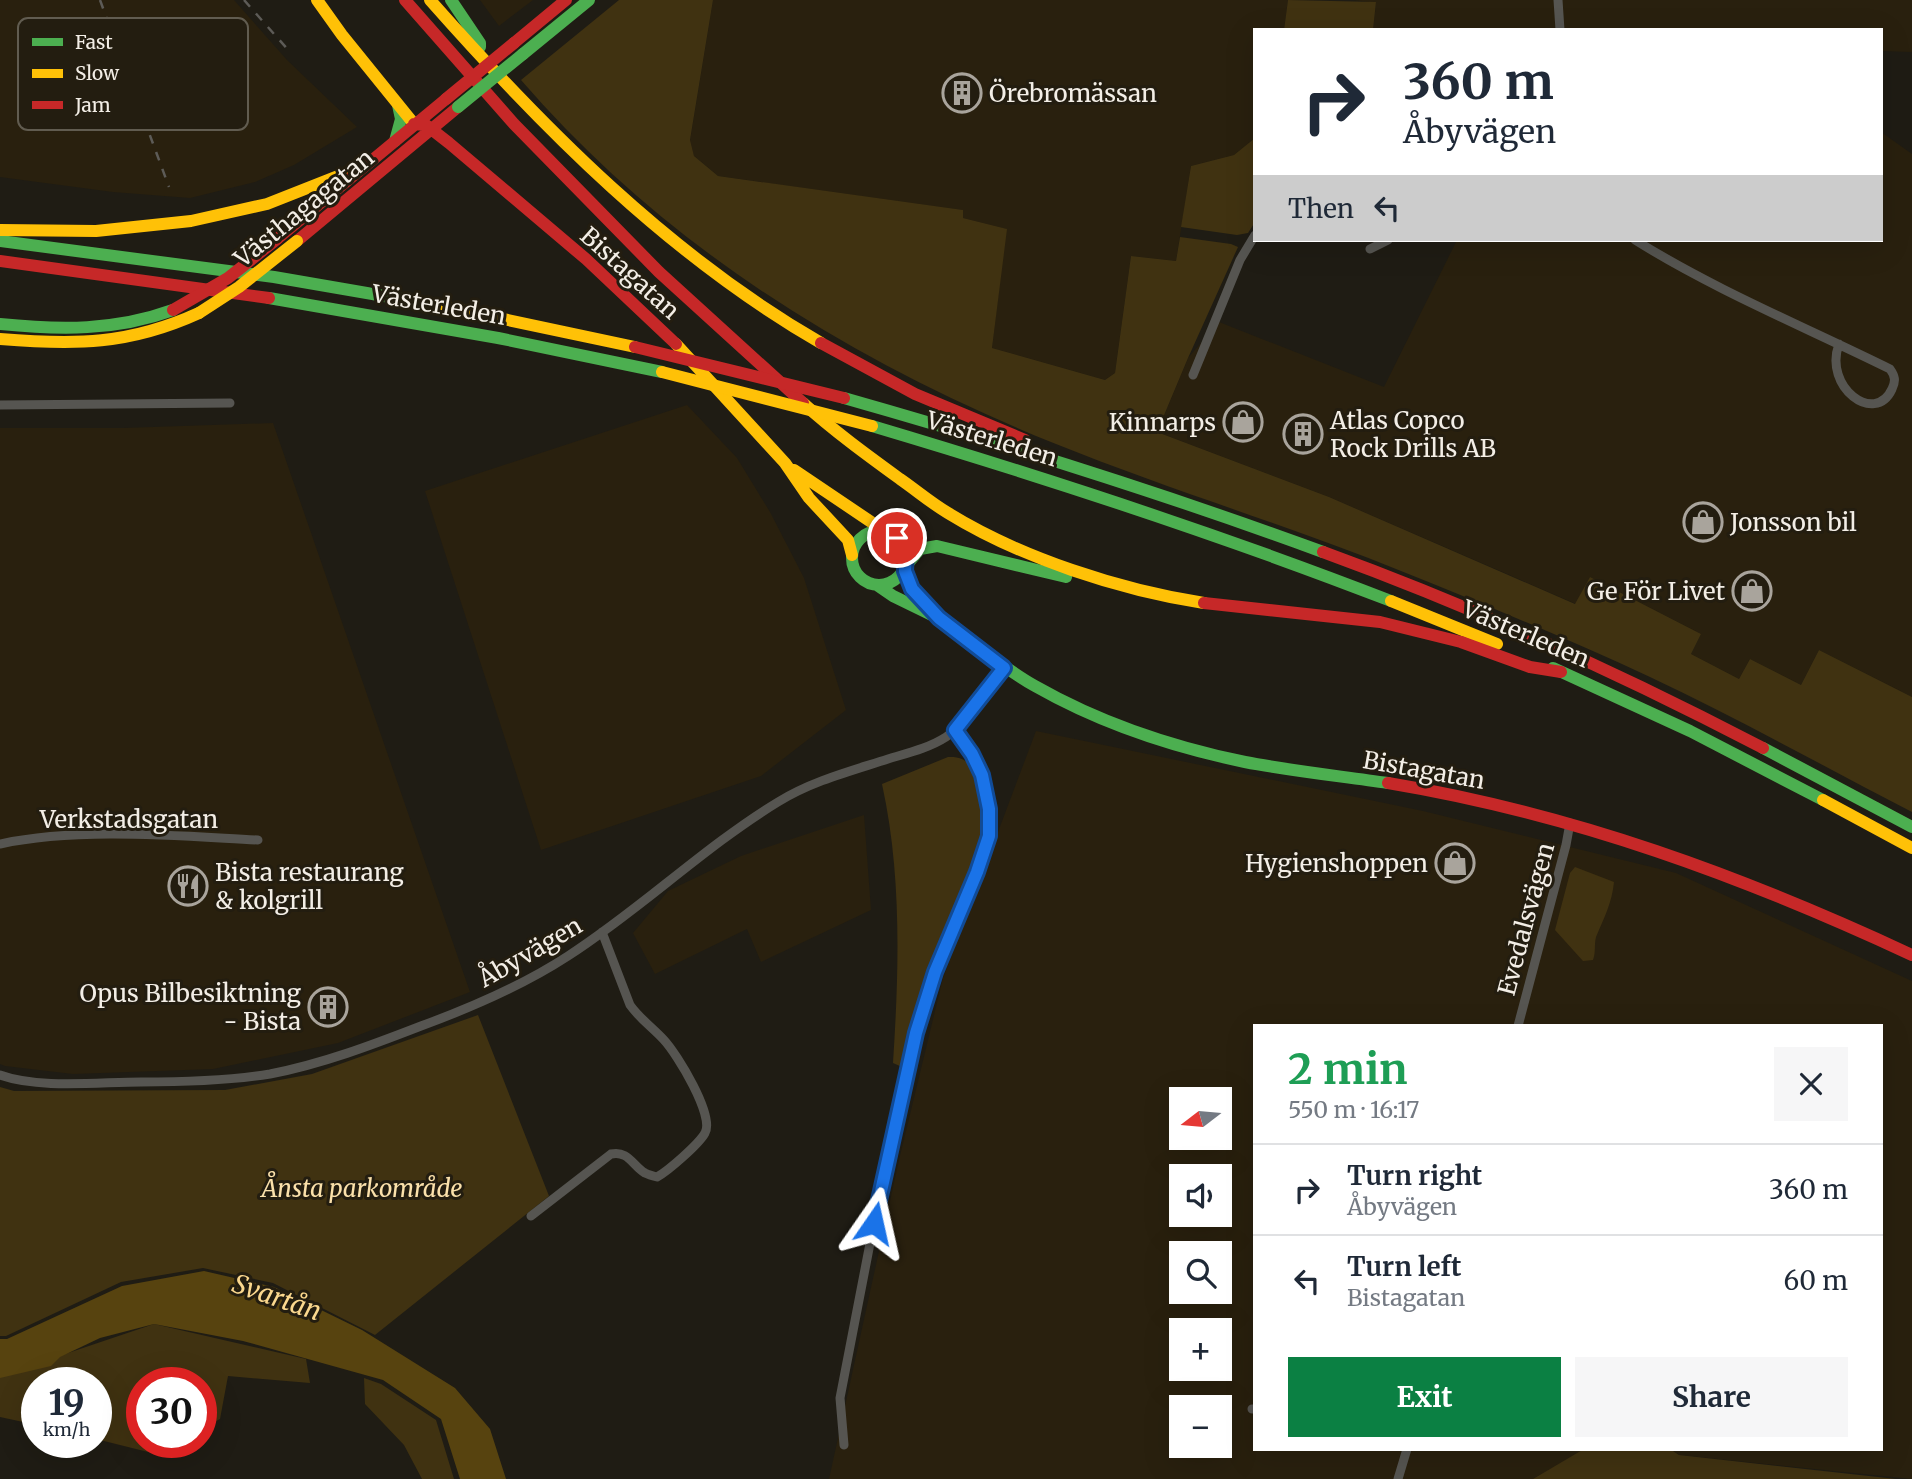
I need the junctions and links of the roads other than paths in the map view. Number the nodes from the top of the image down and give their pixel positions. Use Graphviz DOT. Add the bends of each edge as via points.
graph roads {
  1 [pos="317,0"];
  2 [pos="405,0"];
  3 [pos="430,0"];
  4 [pos="451,0"];
  5 [pos="566,0"];
  6 [pos="589,0"];
  7 [pos="1558,0"];
  8 [pos="1560,28"];
  9 [pos="482,60"];
  10 [pos="407,127"];
  11 [pos="431,130"];
  12 [pos="359,171"];
  13 [pos="0,230"];
  14 [pos="1253,238"];
  15 [pos="0,241"];
  16 [pos="1384,242"];
  17 [pos="1638,242"];
  18 [pos="1370,249"];
  19 [pos="0,261"];
  20 [pos="0,324"];
  21 [pos="0,339"];
  22 [pos="1839,344"];
  23 [pos="1194,375"];
  24 [pos="230,403"];
  25 [pos="0,405"];
  26 [pos="1041,455"];
  27 [pos="785,463"];
  28 [pos="887,533"];
  29 [pos="852,555"];
  30 [pos="905,568"];
  31 [pos="877,585"];
  32 [pos="1139,591"];
  33 [pos="939,618"];
  34 [pos="1004,668"];
  35 [pos="1561,671"];
  36 [pos="955,730"];
  37 [pos="1570,822"];
  38 [pos="1912,827"];
  39 [pos="258,840"];
  40 [pos="0,844"];
  41 [pos="1912,848"];
  42 [pos="602,932"];
  43 [pos="1912,955"];
  44 [pos="1519,1024"];
  45 [pos="0,1075"];
  46 [pos="531,1216"];
  47 [pos="845,1445"];
  48 [pos="1406,1451"];
  49 [pos="1398,1479"];
  1 -- 10 [label="main road" via="397,103"];
  2 -- 32 [label="main road" via="610,224 734,343 838,434 930,502 982,532 1048,561"];
  3 -- 9 [label="main road"];
  4 -- 9 [label="main road" via="480,43"];
  5 -- 10 [label="main road, bridge"];
  6 -- 11 [label="main road, Västhagagatan, bridge"];
  7 -- 8 [label="street"];
  9 -- 26 [label="main road" via="624,200 752,298 880,376 1036,445"];
  10 -- 11 [label="main road, Bistagatan" via="426,125"];
  10 -- 12 [label="main road, Västhagagatan"];
  11 -- 21 [label="main road, Västhagagatan, bridge" via="239,287 199,313 154,333 118,341 86,344"];
  11 -- 27 [label="main road, Bistagatan" via="638,306"];
  12 -- 13 [label="main road" via="346,171 256,207 183,222 65,232"];
  12 -- 20 [label="main road, Västhagagatan, bridge" via="225,280 173,310 142,323 107,328"];
  14 -- 23 [label="street"];
  15 -- 26 [label="main road, Västerleden, bridge" via="223,270 479,314 844,398"];
  16 -- 18 [label="street"];
  17 -- 22 [label="street" via="1697,276"];
  19 -- 35 [label="main road, Västerleden, bridge" via="329,306 522,342 662,372 872,426 1096,493 1225,538 1404,605"];
  22 -- 22 [label="street" via="1894,374 1888,399 1871,404 1847,392 1838,378 1835,360"];
  24 -- 25 [label="street"];
  26 -- 38 [label="main road, Västerleden" via="1253,526 1501,623 1674,702"];
  27 -- 28 [label="main road, Bistagatan"];
  27 -- 29 [label="main road, Bistagatan" via="809,498 848,540"];
  28 -- 29 [label="main road" via="874,531 862,536"];
  28 -- 30 [label="main road" via="903,544"];
  29 -- 31 [label="main road" via="859,577"];
  30 -- 31 [label="main road" via="894,581"];
  30 -- 32 [label="main road" via="920,549 937,546"];
  30 -- 33 [label="main road, Bistagatan" via="912,589"];
  31 -- 33 [label="main road, Bistagatan"];
  32 -- 35 [label="main road" via="1230,607 1395,625 1530,667"];
  33 -- 34 [label="main road, Bistagatan"];
  34 -- 36 [label="street, Åbyvägen"];
  34 -- 37 [label="main road, Bistagatan" via="1091,713 1185,747 1468,798"];
  35 -- 41 [label="main road, Västerleden" via="1780,777"];
  36 -- 42 [label="street, Åbyvägen" via="924,748 804,788 763,811"];
  36 -- 47 [label="street" via="982,775 989,836 935,972 906,1075 840,1398"];
  37 -- 43 [label="main road, Bistagatan" via="1738,880"];
  37 -- 44 [label="street, Evedalsvägen"];
  39 -- 40 [label="street, Verkstadsgatan" via="109,835 40,837"];
  42 -- 45 [label="street, Åbyvägen" via="532,979 486,1001 298,1068 198,1082 40,1082"];
  42 -- 46 [label="street" via="630,1005 664,1040 688,1074 707,1123 706,1132 657,1177 626,1156 611,1154"];
  48 -- 49 [label="street"];
}
